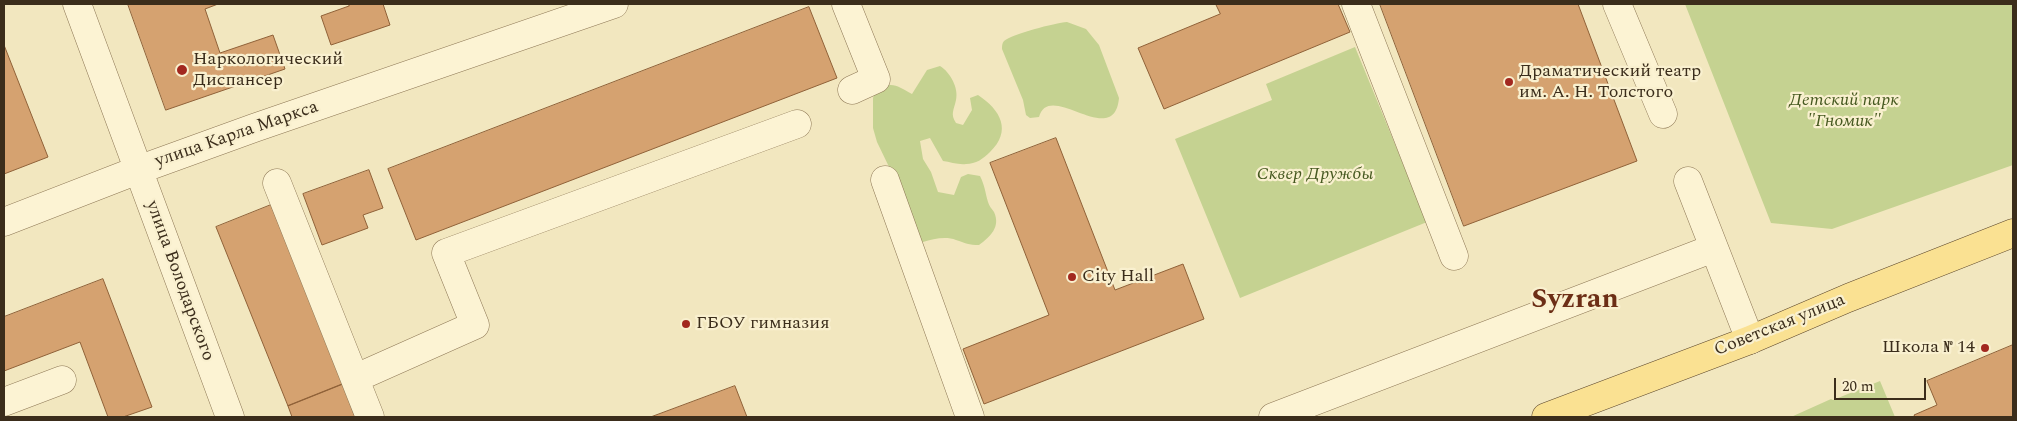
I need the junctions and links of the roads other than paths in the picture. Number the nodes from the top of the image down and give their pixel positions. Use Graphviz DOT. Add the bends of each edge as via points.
graph roads {
  1 [pos="77,4"];
  2 [pos="614,4"];
  3 [pos="846,4"];
  4 [pos="1356,4"];
  5 [pos="1617,4"];
  6 [pos="852,90"];
  7 [pos="1662,114"];
  8 [pos="796,124"];
  9 [pos="138,170"];
  10 [pos="885,180"];
  11 [pos="1688,181"];
  12 [pos="277,183"];
  13 [pos="4,222"];
  14 [pos="2013,233"];
  15 [pos="1714,248"];
  16 [pos="1454,256"];
  17 [pos="1750,340"];
  18 [pos="356,378"];
  19 [pos="62,380"];
  20 [pos="4,402"];
  21 [pos="230,417"];
  22 [pos="370,417"];
  23 [pos="970,417"];
  24 [pos="1273,417"];
  25 [pos="1546,417"];
  1 -- 9 [label="street, улица Володарского"];
  2 -- 9 [label="street, улица Карла Маркса"];
  3 -- 6 [label="street" via="876,79"];
  4 -- 16 [label="street"];
  5 -- 7 [label="street"];
  8 -- 18 [label="street" via="446,253 475,325"];
  9 -- 13 [label="street, улица Карла Маркса"];
  9 -- 21 [label="street, улица Володарского"];
  10 -- 23 [label="street"];
  11 -- 15 [label="street"];
  12 -- 18 [label="street"];
  14 -- 17 [label="main road, Советская улица"];
  15 -- 17 [label="street"];
  15 -- 24 [label="street"];
  17 -- 25 [label="main road, Советская улица"];
  18 -- 22 [label="street"];
  19 -- 20 [label="street"];
}
